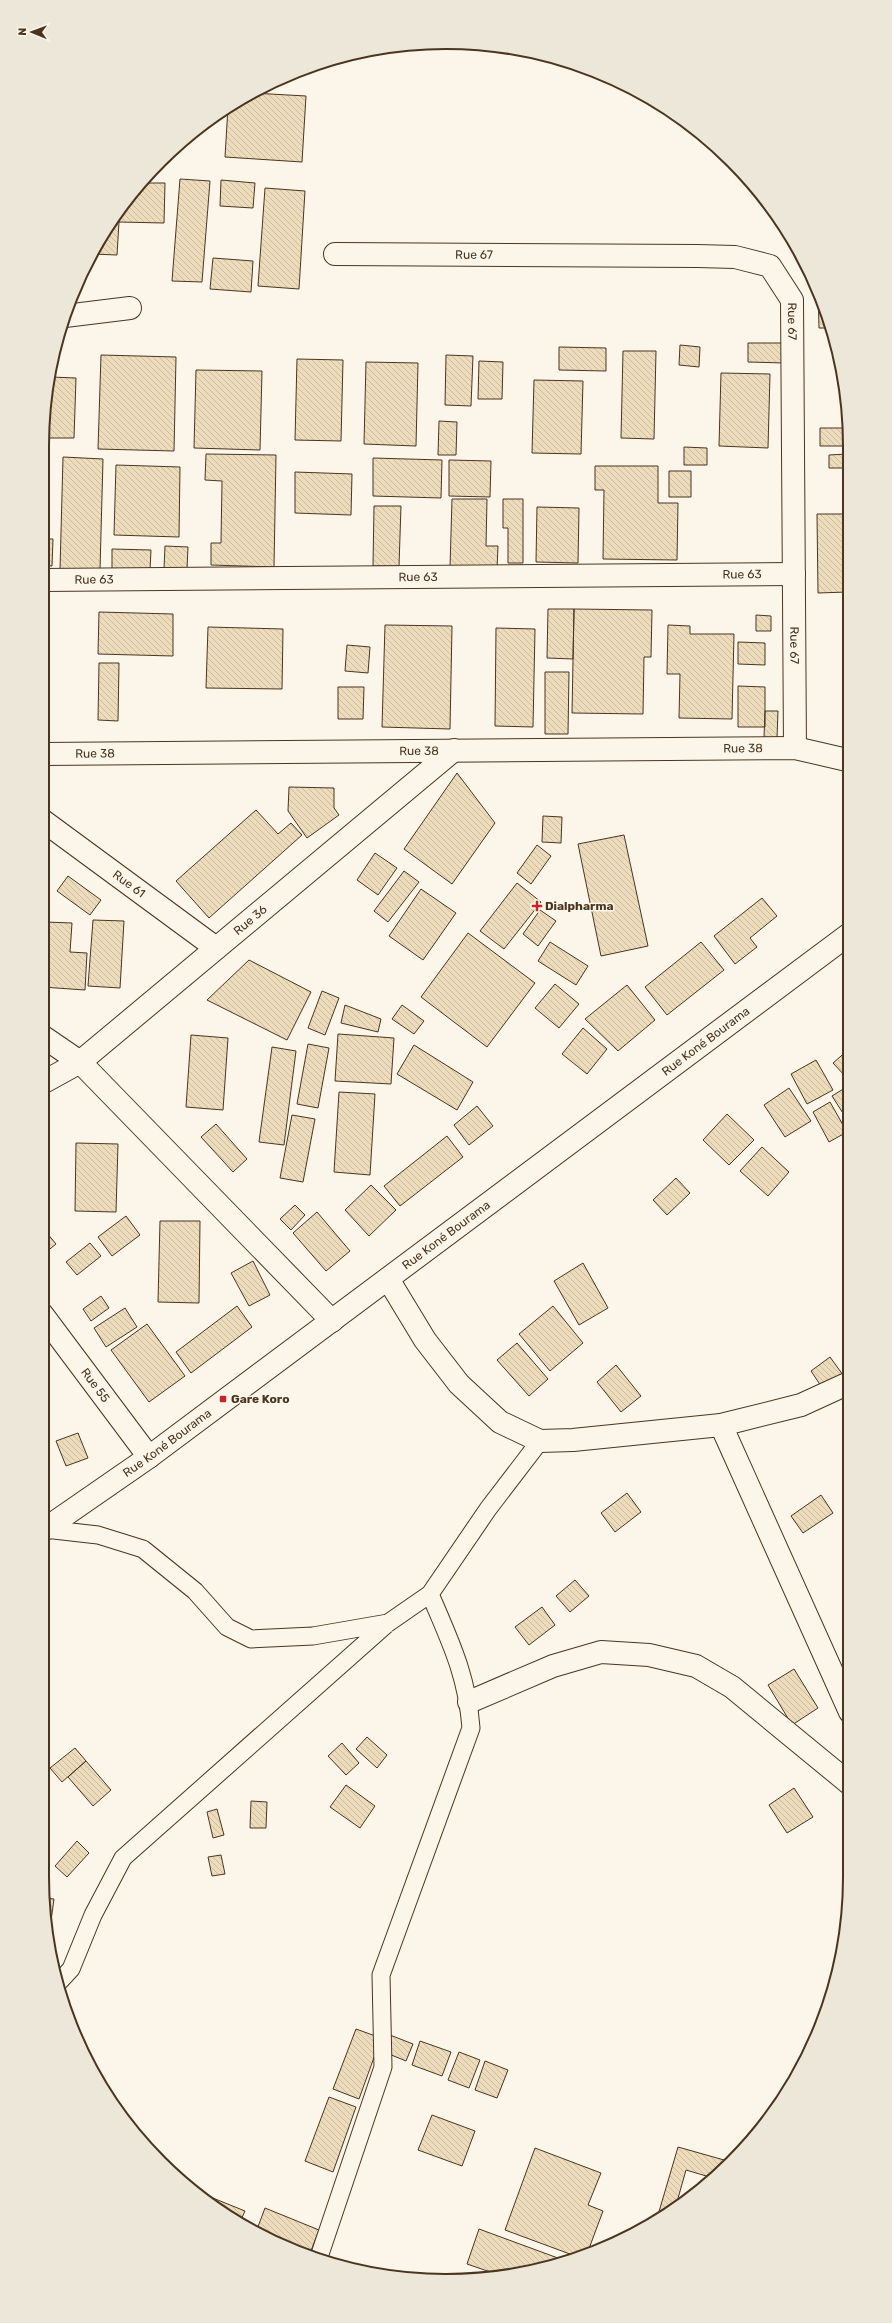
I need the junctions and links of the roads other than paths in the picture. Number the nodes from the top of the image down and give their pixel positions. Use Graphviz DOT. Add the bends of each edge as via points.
graph roads {
  1 [pos="335,254"];
  2 [pos="130,308"];
  3 [pos="71,315"];
  4 [pos="794,574"];
  5 [pos="49,580"];
  6 [pos="795,748"];
  7 [pos="454,750"];
  8 [pos="49,754"];
  9 [pos="843,759"];
  10 [pos="49,825"];
  11 [pos="843,939"];
  12 [pos="216,948"];
  13 [pos="49,1041"];
  14 [pos="80,1062"];
  15 [pos="49,1079"];
  16 [pos="388,1279"];
  17 [pos="332,1321"];
  18 [pos="49,1323"];
  19 [pos="843,1386"];
  20 [pos="721,1425"];
  21 [pos="540,1441"];
  22 [pos="149,1457"];
  23 [pos="49,1527"];
  24 [pos="49,1530"];
  25 [pos="430,1594"];
  26 [pos="388,1624"];
  27 [pos="843,1696"];
  28 [pos="469,1702"];
  29 [pos="843,1778"];
  30 [pos="63,1978"];
  31 [pos="320,2254"];
  1 -- 4 [label="main road, Rue 67" via="704,256 735,257 770,266 792,300"];
  2 -- 3 [label="main road"];
  4 -- 5 [label="main road, Rue 63"];
  4 -- 6 [label="main road, Rue 67"];
  6 -- 7 [label="main road, Rue 38"];
  6 -- 9 [label="main road, Rue 38"];
  7 -- 8 [label="main road, Rue 38"];
  7 -- 12 [label="main road, Rue 36"];
  10 -- 12 [label="main road, Rue 61"];
  11 -- 16 [label="main road, Rue Koné Bourama"];
  12 -- 14 [label="main road, Rue 36"];
  13 -- 14 [label="main road"];
  14 -- 15 [label="main road, Rue 36"];
  14 -- 17 [label="main road"];
  16 -- 17 [label="main road, Rue Koné Bourama"];
  16 -- 21 [label="main road" via="425,1340 459,1384 500,1422"];
  17 -- 22 [label="main road, Rue Koné Bourama"];
  18 -- 22 [label="main road, Rue 55"];
  19 -- 20 [label="main road" via="801,1405"];
  20 -- 21 [label="main road"];
  20 -- 27 [label="main road"];
  21 -- 25 [label="lane" via="488,1509"];
  22 -- 23 [label="main road, Rue Koné Bourama"];
  24 -- 26 [label="lane" via="98,1535 143,1549 195,1591 227,1627 251,1639 313,1636"];
  25 -- 26 [label="lane"];
  25 -- 28 [label="lane" via="461,1666"];
  26 -- 30 [label="lane" via="123,1858 93,1915 71,1969"];
  28 -- 29 [label="main road" via="553,1666 601,1652 649,1655 696,1666 732,1687"];
  28 -- 31 [label="lane" via="471,1728 381,1975 383,2067"];
}
